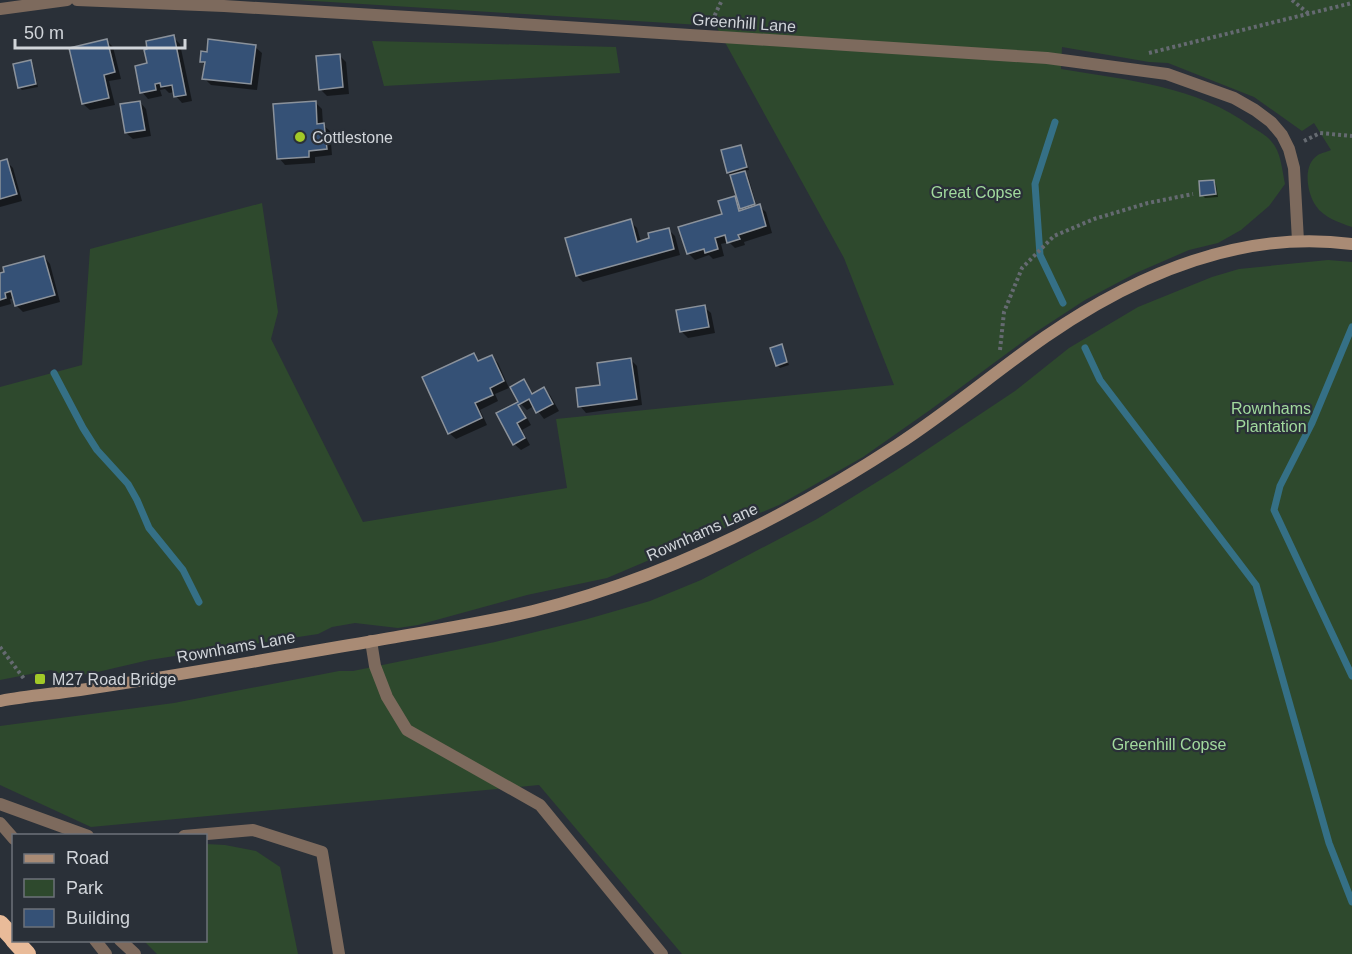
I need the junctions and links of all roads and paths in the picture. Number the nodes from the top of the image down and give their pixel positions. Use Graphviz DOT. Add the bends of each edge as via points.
graph roads {
  1 [pos="67,0"];
  2 [pos="77,0"];
  3 [pos="1292,0"];
  4 [pos="1352,3"];
  5 [pos="0,9"];
  6 [pos="1309,14"];
  7 [pos="1148,54"];
  8 [pos="1352,136"];
  9 [pos="1289,149"];
  10 [pos="1193,194"];
  11 [pos="1298,241"];
  12 [pos="1352,244"];
  13 [pos="998,371"];
  14 [pos="371,641"];
  15 [pos="0,647"];
  16 [pos="25,696"];
  17 [pos="0,700"];
  18 [pos="0,804"];
  19 [pos="0,823"];
  20 [pos="82,834"];
  21 [pos="207,834"];
  22 [pos="12,837"];
  23 [pos="0,924"];
  24 [pos="12,938"];
  25 [pos="16,942"];
  26 [pos="122,942"];
  27 [pos="27,954"];
  28 [pos="135,954"];
  29 [pos="339,954"];
  30 [pos="662,954"];
  1 -- 5 [label="street"];
  2 -- 9 [label="street, Greenhill Lane" via="1047,58 1167,74 1233,98 1271,122"];
  3 -- 6 [label="path"];
  4 -- 6 [label="path"];
  6 -- 7 [label="path"];
  8 -- 9 [label="path" via="1320,133"];
  9 -- 11 [label="street, Greenhill Lane" via="1294,168"];
  10 -- 13 [label="path" via="1094,219 1054,236 1022,268 1004,312"];
  11 -- 12 [label="street, Rownhams Lane"];
  11 -- 13 [label="street, Rownhams Lane" via="1215,254 1141,280 1076,316"];
  13 -- 14 [label="street, Rownhams Lane" via="845,479 729,540 645,575 535,610"];
  14 -- 16 [label="street, Rownhams Lane"];
  14 -- 30 [label="street" via="375,666 387,697 407,730 540,805"];
  15 -- 16 [label="path" via="26,682"];
  16 -- 17 [label="street, Rownhams Lane"];
  18 -- 20 [label="street"];
  19 -- 22 [label="street"];
  21 -- 29 [label="street" via="253,830 322,852"];
  23 -- 24 [label="highway"];
  25 -- 27 [label="highway"];
  26 -- 28 [label="street"];
}
